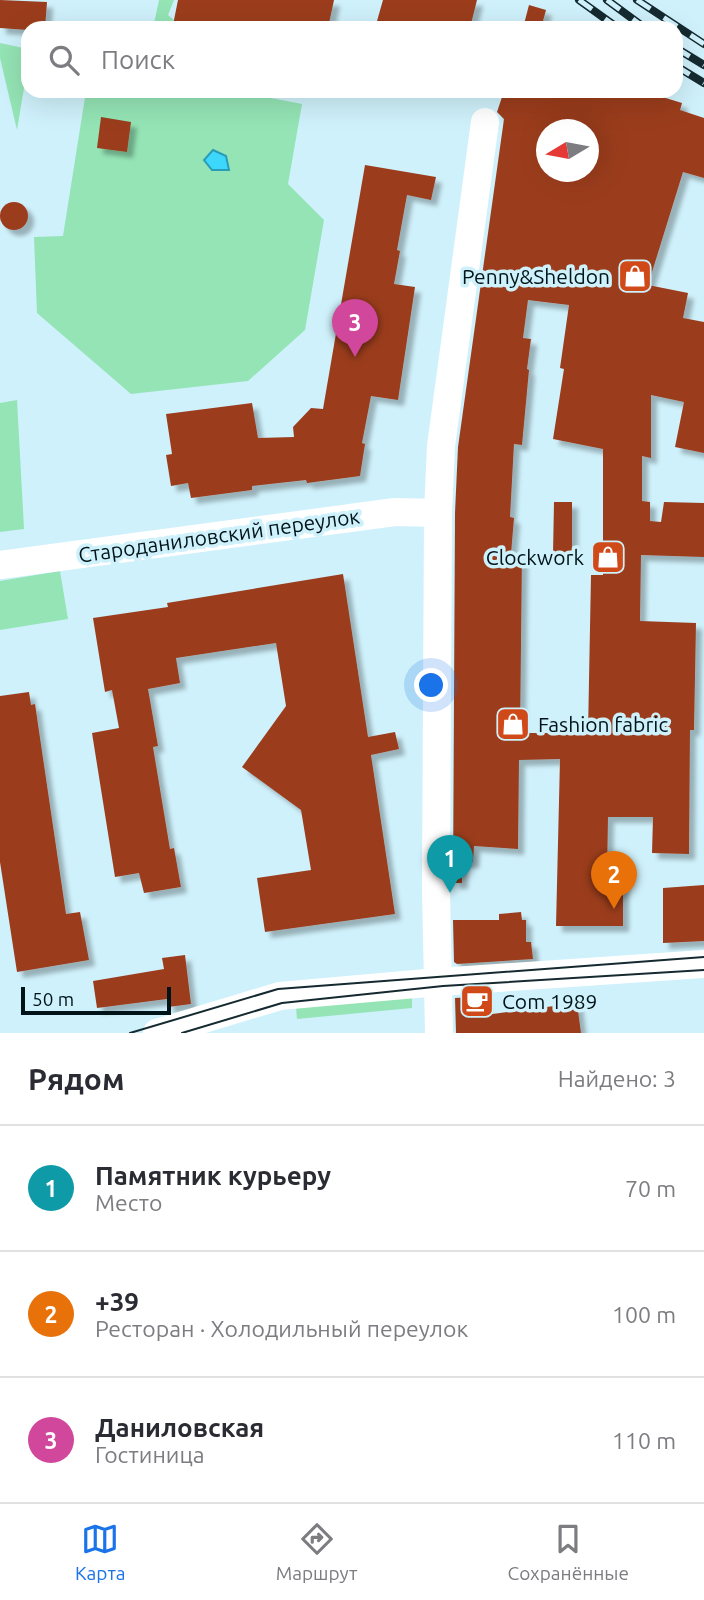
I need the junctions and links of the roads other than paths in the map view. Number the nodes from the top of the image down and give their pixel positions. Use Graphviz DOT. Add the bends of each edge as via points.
graph roads {
  1 [pos="485,122"];
  2 [pos="438,513"];
  3 [pos="0,565"];
  4 [pos="704,964"];
  5 [pos="438,982"];
  6 [pos="156,1033"];
  7 [pos="439,1033"];
  1 -- 2 [label="street" via="441,446"];
  2 -- 3 [label="street, Староданиловский переулок" via="395,512"];
  2 -- 5 [label="street"];
  4 -- 5 [label="street"];
  5 -- 6 [label="street" via="280,996"];
  5 -- 7 [label="street"];
}
